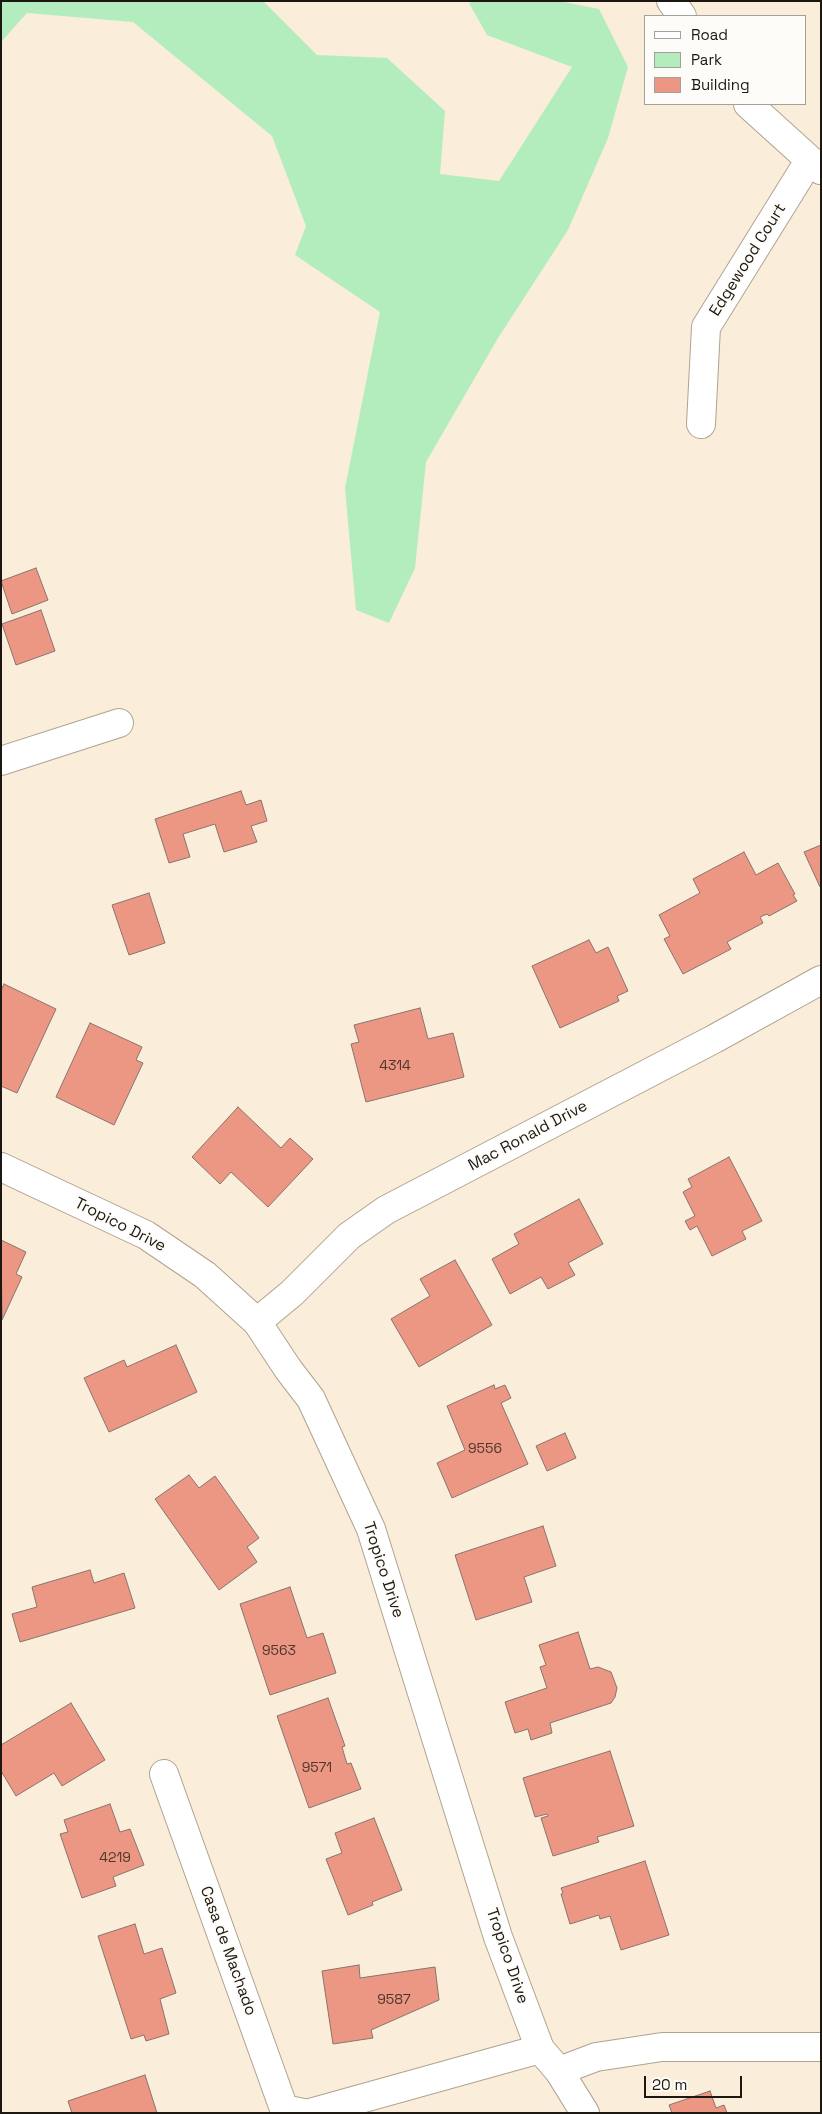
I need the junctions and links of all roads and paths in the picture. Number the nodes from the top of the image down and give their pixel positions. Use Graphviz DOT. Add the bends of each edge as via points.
graph roads {
  1 [pos="671,1"];
  2 [pos="681,15"];
  3 [pos="749,105"];
  4 [pos="815,166"];
  5 [pos="701,424"];
  6 [pos="119,723"];
  7 [pos="1,761"];
  8 [pos="821,980"];
  9 [pos="1,1167"];
  10 [pos="258,1322"];
  11 [pos="164,1774"];
  12 [pos="821,2047"];
  13 [pos="540,2049"];
  14 [pos="559,2072"];
  15 [pos="303,2113"];
  16 [pos="310,2113"];
  17 [pos="585,2113"];
  1 -- 2 [label="street"];
  3 -- 4 [label="street"];
  4 -- 5 [label="street, Edgewood Court" via="706,327"];
  6 -- 7 [label="street"];
  8 -- 10 [label="street, Mac Ronald Drive" via="386,1210 349,1236"];
  9 -- 10 [label="street, Tropico Drive" via="146,1235 205,1275"];
  10 -- 13 [label="street, Tropico Drive" via="311,1399 371,1529 498,1937"];
  11 -- 15 [label="street, Casa de Machado" via="284,2109"];
  12 -- 14 [label="street" via="662,2047 596,2057"];
  13 -- 14 [label="street, Tropico Drive"];
  13 -- 16 [label="street"];
  14 -- 17 [label="street, Tropico Drive"];
}
